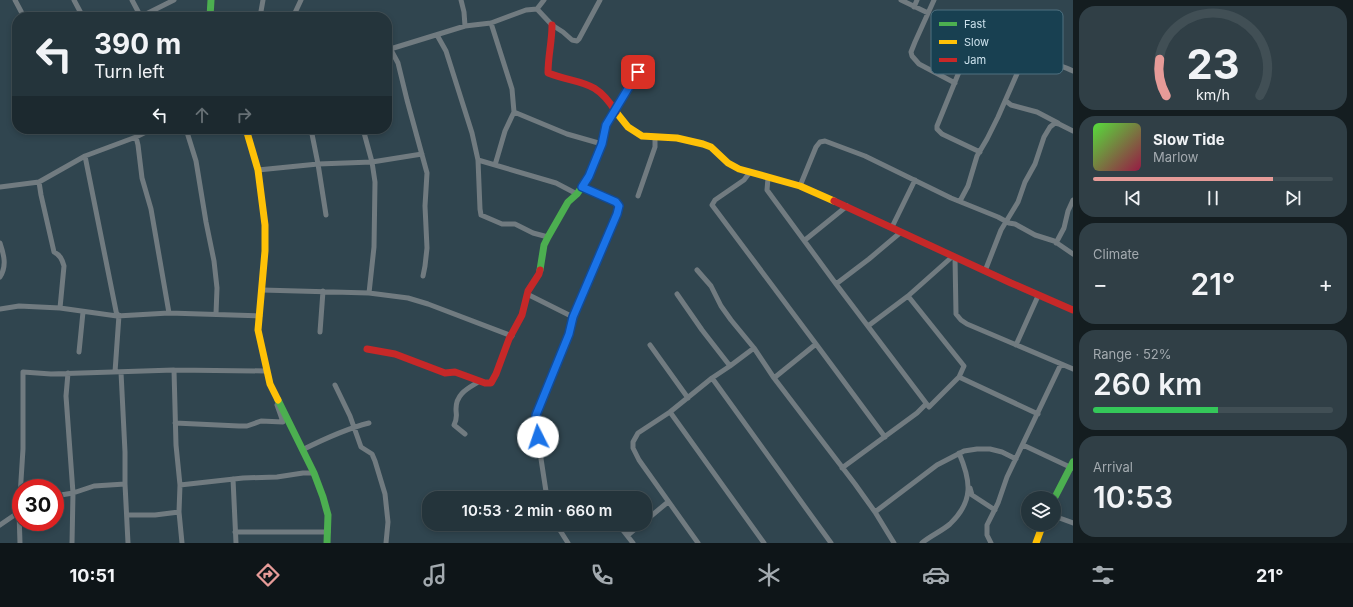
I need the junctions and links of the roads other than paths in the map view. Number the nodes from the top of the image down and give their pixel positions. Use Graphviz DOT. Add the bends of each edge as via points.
graph roads {
  1 [pos="15,0"];
  2 [pos="74,0"];
  3 [pos="132,0"];
  4 [pos="174,0"];
  5 [pos="211,0"];
  6 [pos="263,0"];
  7 [pos="301,0"];
  8 [pos="461,0"];
  9 [pos="544,0"];
  10 [pos="600,0"];
  11 [pos="901,0"];
  12 [pos="917,0"];
  13 [pos="934,0"];
  14 [pos="914,7"];
  15 [pos="537,9"];
  16 [pos="21,12"];
  17 [pos="80,12"];
  18 [pos="138,12"];
  19 [pos="150,12"];
  20 [pos="210,12"];
  21 [pos="261,12"];
  22 [pos="296,12"];
  23 [pos="928,13"];
  24 [pos="491,23"];
  25 [pos="552,25"];
  26 [pos="465,26"];
  27 [pos="437,35"];
  28 [pos="392,49"];
  29 [pos="392,54"];
  30 [pos="646,61"];
  31 [pos="1063,67"];
  32 [pos="931,70"];
  33 [pos="1073,72"];
  34 [pos="938,74"];
  35 [pos="958,74"];
  36 [pos="1017,74"];
  37 [pos="955,83"];
  38 [pos="1006,101"];
  39 [pos="616,110"];
  40 [pos="514,112"];
  41 [pos="1059,124"];
  42 [pos="1073,131"];
  43 [pos="142,134"];
  44 [pos="188,134"];
  45 [pos="247,134"];
  46 [pos="312,134"];
  47 [pos="364,134"];
  48 [pos="136,137"];
  49 [pos="656,138"];
  50 [pos="602,144"];
  51 [pos="980,152"];
  52 [pos="422,154"];
  53 [pos="85,156"];
  54 [pos="478,160"];
  55 [pos="372,162"];
  56 [pos="318,164"];
  57 [pos="495,165"];
  58 [pos="258,170"];
  59 [pos="750,172"];
  60 [pos="768,178"];
  61 [pos="915,180"];
  62 [pos="39,182"];
  63 [pos="800,186"];
  64 [pos="0,187"];
  65 [pos="582,187"];
  66 [pos="577,194"];
  67 [pos="638,196"];
  68 [pos="1073,200"];
  69 [pos="960,202"];
  70 [pos="847,206"];
  71 [pos="326,215"];
  72 [pos="1006,222"];
  73 [pos="892,227"];
  74 [pos="901,232"];
  75 [pos="548,237"];
  76 [pos="805,240"];
  77 [pos="1056,243"];
  78 [pos="0,245"];
  79 [pos="1073,254"];
  80 [pos="954,257"];
  81 [pos="697,270"];
  82 [pos="985,271"];
  83 [pos="423,276"];
  84 [pos="0,277"];
  85 [pos="836,284"];
  86 [pos="262,290"];
  87 [pos="323,291"];
  88 [pos="369,293"];
  89 [pos="527,294"];
  90 [pos="677,294"];
  91 [pos="908,296"];
  92 [pos="1038,296"];
  93 [pos="60,308"];
  94 [pos="0,309"];
  95 [pos="1073,310"];
  96 [pos="83,312"];
  97 [pos="169,313"];
  98 [pos="216,314"];
  99 [pos="118,315"];
  100 [pos="260,316"];
  101 [pos="573,317"];
  102 [pos="868,326"];
  103 [pos="320,332"];
  104 [pos="512,336"];
  105 [pos="816,344"];
  106 [pos="650,345"];
  107 [pos="1016,345"];
  108 [pos="754,348"];
  109 [pos="368,349"];
  110 [pos="79,352"];
  111 [pos="1061,364"];
  112 [pos="730,366"];
  113 [pos="1073,369"];
  114 [pos="174,370"];
  115 [pos="267,371"];
  116 [pos="115,372"];
  117 [pos="122,372"];
  118 [pos="68,373"];
  119 [pos="959,377"];
  120 [pos="712,378"];
  121 [pos="774,378"];
  122 [pos="480,381"];
  123 [pos="270,384"];
  124 [pos="335,385"];
  125 [pos="688,398"];
  126 [pos="926,404"];
  127 [pos="670,412"];
  128 [pos="1038,414"];
  129 [pos="176,423"];
  130 [pos="369,423"];
  131 [pos="353,427"];
  132 [pos="465,434"];
  133 [pos="885,437"];
  134 [pos="1023,445"];
  135 [pos="302,450"];
  136 [pos="959,454"];
  137 [pos="1016,459"];
  138 [pos="1072,466"];
  139 [pos="842,468"];
  140 [pos="314,472"];
  141 [pos="21,479"];
  142 [pos="233,479"];
  143 [pos="125,484"];
  144 [pos="180,485"];
  145 [pos="969,488"];
  146 [pos="546,491"];
  147 [pos="1058,491"];
  148 [pos="73,493"];
  149 [pos="64,494"];
  150 [pos="668,502"];
  151 [pos="995,510"];
  152 [pos="179,512"];
  153 [pos="875,512"];
  154 [pos="127,515"];
  155 [pos="652,515"];
  156 [pos="12,517"];
  157 [pos="1061,519"];
  158 [pos="1073,523"];
  159 [pos="0,525"];
  160 [pos="20,531"];
  161 [pos="560,531"];
  162 [pos="624,531"];
  163 [pos="633,531"];
  164 [pos="1040,531"];
  165 [pos="235,532"];
  166 [pos="328,532"];
  167 [pos="628,535"];
  168 [pos="20,543"];
  169 [pos="72,543"];
  170 [pos="128,543"];
  171 [pos="182,543"];
  172 [pos="236,543"];
  173 [pos="327,543"];
  174 [pos="386,543"];
  175 [pos="568,543"];
  176 [pos="633,543"];
  177 [pos="698,543"];
  178 [pos="764,543"];
  179 [pos="831,543"];
  180 [pos="894,543"];
  181 [pos="922,543"];
  182 [pos="991,543"];
  183 [pos="1036,543"];
  1 -- 16 [label="street"];
  2 -- 17 [label="street"];
  3 -- 18 [label="street"];
  4 -- 19 [label="street"];
  5 -- 20 [label="street"];
  6 -- 21 [label="street"];
  7 -- 22 [label="street"];
  8 -- 26 [label="street"];
  9 -- 15 [label="street"];
  10 -- 25 [label="street" via="577,41"];
  11 -- 14 [label="street"];
  12 -- 14 [label="street"];
  13 -- 23 [label="street"];
  14 -- 23 [label="street"];
  15 -- 24 [label="street" via="526,10"];
  15 -- 25 [label="street"];
  23 -- 32 [label="street" via="911,52 919,64"];
  24 -- 26 [label="street"];
  24 -- 40 [label="street" via="512,90"];
  25 -- 39 [label="street" via="548,73 590,85 606,96"];
  26 -- 27 [label="street"];
  27 -- 28 [label="street"];
  27 -- 54 [label="street" via="446,51"];
  29 -- 52 [label="street" via="398,63"];
  30 -- 39 [label="street"];
  31 -- 33 [label="street"];
  34 -- 37 [label="street"];
  35 -- 37 [label="street"];
  36 -- 38 [label="street"];
  37 -- 51 [label="street" via="937,129 942,134"];
  38 -- 41 [label="street" via="1011,105 1037,112"];
  38 -- 51 [label="street"];
  39 -- 49 [label="street" via="631,130 642,136"];
  39 -- 50 [label="street" via="606,125"];
  40 -- 50 [label="street" via="567,134"];
  40 -- 57 [label="street"];
  41 -- 42 [label="street"];
  41 -- 72 [label="street" via="1050,127 1044,137 1035,164"];
  43 -- 48 [label="street"];
  44 -- 98 [label="street" via="196,161 214,261"];
  45 -- 58 [label="street"];
  46 -- 56 [label="street"];
  47 -- 55 [label="street"];
  48 -- 53 [label="street"];
  48 -- 97 [label="street"];
  49 -- 59 [label="street" via="694,141 710,147 731,165"];
  49 -- 67 [label="street"];
  50 -- 65 [label="street"];
  51 -- 69 [label="street" via="976,156 968,186"];
  52 -- 55 [label="street"];
  52 -- 83 [label="street" via="427,172 427,248"];
  53 -- 62 [label="street"];
  53 -- 99 [label="street"];
  54 -- 57 [label="street"];
  54 -- 75 [label="street" via="481,215 502,224 515,224"];
  55 -- 56 [label="street"];
  55 -- 88 [label="street" via="375,207"];
  56 -- 58 [label="street"];
  56 -- 71 [label="street"];
  57 -- 66 [label="street" via="556,183"];
  58 -- 86 [label="street" via="265,225"];
  59 -- 60 [label="street"];
  59 -- 105 [label="street" via="744,180 713,202 712,206"];
  60 -- 63 [label="street"];
  60 -- 76 [label="street" via="767,190"];
  61 -- 63 [label="street" via="865,156 825,141 816,147"];
  61 -- 69 [label="street"];
  61 -- 73 [label="street"];
  62 -- 64 [label="street"];
  62 -- 93 [label="street" via="54,252 59,255 64,266"];
  63 -- 70 [label="street"];
  65 -- 66 [label="street"];
  65 -- 101 [label="street" via="616,202 619,206"];
  66 -- 75 [label="street" via="568,202"];
  68 -- 77 [label="street"];
  69 -- 72 [label="street"];
  70 -- 73 [label="street"];
  70 -- 76 [label="street"];
  72 -- 77 [label="street"];
  72 -- 82 [label="street"];
  73 -- 74 [label="street"];
  74 -- 80 [label="street"];
  74 -- 85 [label="street"];
  75 -- 89 [label="street" via="539,274"];
  76 -- 85 [label="street"];
  77 -- 79 [label="street"];
  78 -- 84 [label="street" via="5,263 4,272"];
  80 -- 82 [label="street"];
  80 -- 91 [label="street"];
  80 -- 107 [label="street" via="956,314 967,324"];
  81 -- 108 [label="street" via="711,286 731,320"];
  82 -- 92 [label="street"];
  85 -- 102 [label="street"];
  86 -- 87 [label="street"];
  86 -- 100 [label="street"];
  87 -- 88 [label="street"];
  87 -- 103 [label="street"];
  88 -- 104 [label="street" via="408,298"];
  89 -- 101 [label="street"];
  89 -- 104 [label="street" via="522,315"];
  90 -- 112 [label="street"];
  91 -- 102 [label="street"];
  91 -- 119 [label="street" via="964,366"];
  92 -- 95 [label="street"];
  92 -- 107 [label="street"];
  93 -- 94 [label="street" via="19,306"];
  93 -- 96 [label="street"];
  96 -- 99 [label="street"];
  96 -- 110 [label="street"];
  97 -- 98 [label="street"];
  97 -- 99 [label="street"];
  98 -- 100 [label="street"];
  99 -- 116 [label="street"];
  100 -- 115 [label="street" via="258,330"];
  101 -- 146 [label="street" via="569,334 536,415"];
  102 -- 126 [label="street"];
  104 -- 122 [label="street" via="491,383"];
  105 -- 121 [label="street"];
  105 -- 133 [label="street"];
  106 -- 125 [label="street"];
  107 -- 111 [label="street"];
  108 -- 112 [label="street"];
  108 -- 121 [label="street"];
  109 -- 122 [label="street" via="395,354 445,373 455,372"];
  111 -- 113 [label="street"];
  111 -- 128 [label="street"];
  112 -- 120 [label="street"];
  114 -- 115 [label="street"];
  114 -- 117 [label="street"];
  114 -- 129 [label="street"];
  115 -- 123 [label="street"];
  116 -- 117 [label="street"];
  116 -- 118 [label="street"];
  117 -- 143 [label="street"];
  118 -- 141 [label="street" via="23,372"];
  118 -- 148 [label="street" via="66,396"];
  119 -- 126 [label="street" via="929,407"];
  119 -- 128 [label="street"];
  120 -- 125 [label="street"];
  120 -- 179 [label="street"];
  121 -- 139 [label="street"];
  122 -- 132 [label="street" via="465,390 456,405 457,418 454,425"];
  123 -- 129 [label="street" via="283,422 261,421 247,426"];
  123 -- 135 [label="street"];
  124 -- 131 [label="street"];
  125 -- 127 [label="street"];
  126 -- 133 [label="street"];
  127 -- 150 [label="street" via="638,434 633,442 639,460"];
  127 -- 178 [label="street"];
  128 -- 134 [label="street"];
  129 -- 144 [label="street"];
  130 -- 131 [label="street"];
  131 -- 135 [label="street"];
  131 -- 174 [label="street" via="361,447 374,457 383,487 388,522"];
  133 -- 139 [label="street"];
  134 -- 137 [label="street"];
  134 -- 138 [label="street"];
  135 -- 140 [label="street"];
  136 -- 137 [label="street" via="977,448 990,449"];
  136 -- 145 [label="street" via="966,469"];
  136 -- 153 [label="street" via="937,465"];
  137 -- 151 [label="street"];
  138 -- 147 [label="street"];
  139 -- 153 [label="street"];
  140 -- 142 [label="street"];
  140 -- 166 [label="street" via="328,514"];
  142 -- 144 [label="street"];
  142 -- 165 [label="street"];
  143 -- 148 [label="street" via="94,486"];
  143 -- 154 [label="street"];
  144 -- 152 [label="street"];
  145 -- 151 [label="street" via="972,495"];
  145 -- 181 [label="street" via="963,508 950,524"];
  148 -- 149 [label="street"];
  148 -- 169 [label="street"];
  150 -- 155 [label="street"];
  150 -- 177 [label="street"];
  151 -- 182 [label="street" via="986,530"];
  152 -- 154 [label="street"];
  152 -- 171 [label="street"];
  153 -- 180 [label="street"];
  154 -- 170 [label="street"];
  156 -- 159 [label="street"];
  157 -- 158 [label="street"];
  160 -- 168 [label="street"];
  161 -- 175 [label="street"];
  162 -- 167 [label="street"];
  163 -- 167 [label="street"];
  164 -- 183 [label="street"];
  165 -- 166 [label="street"];
  165 -- 172 [label="street"];
  166 -- 173 [label="street"];
  167 -- 176 [label="street"];
}
